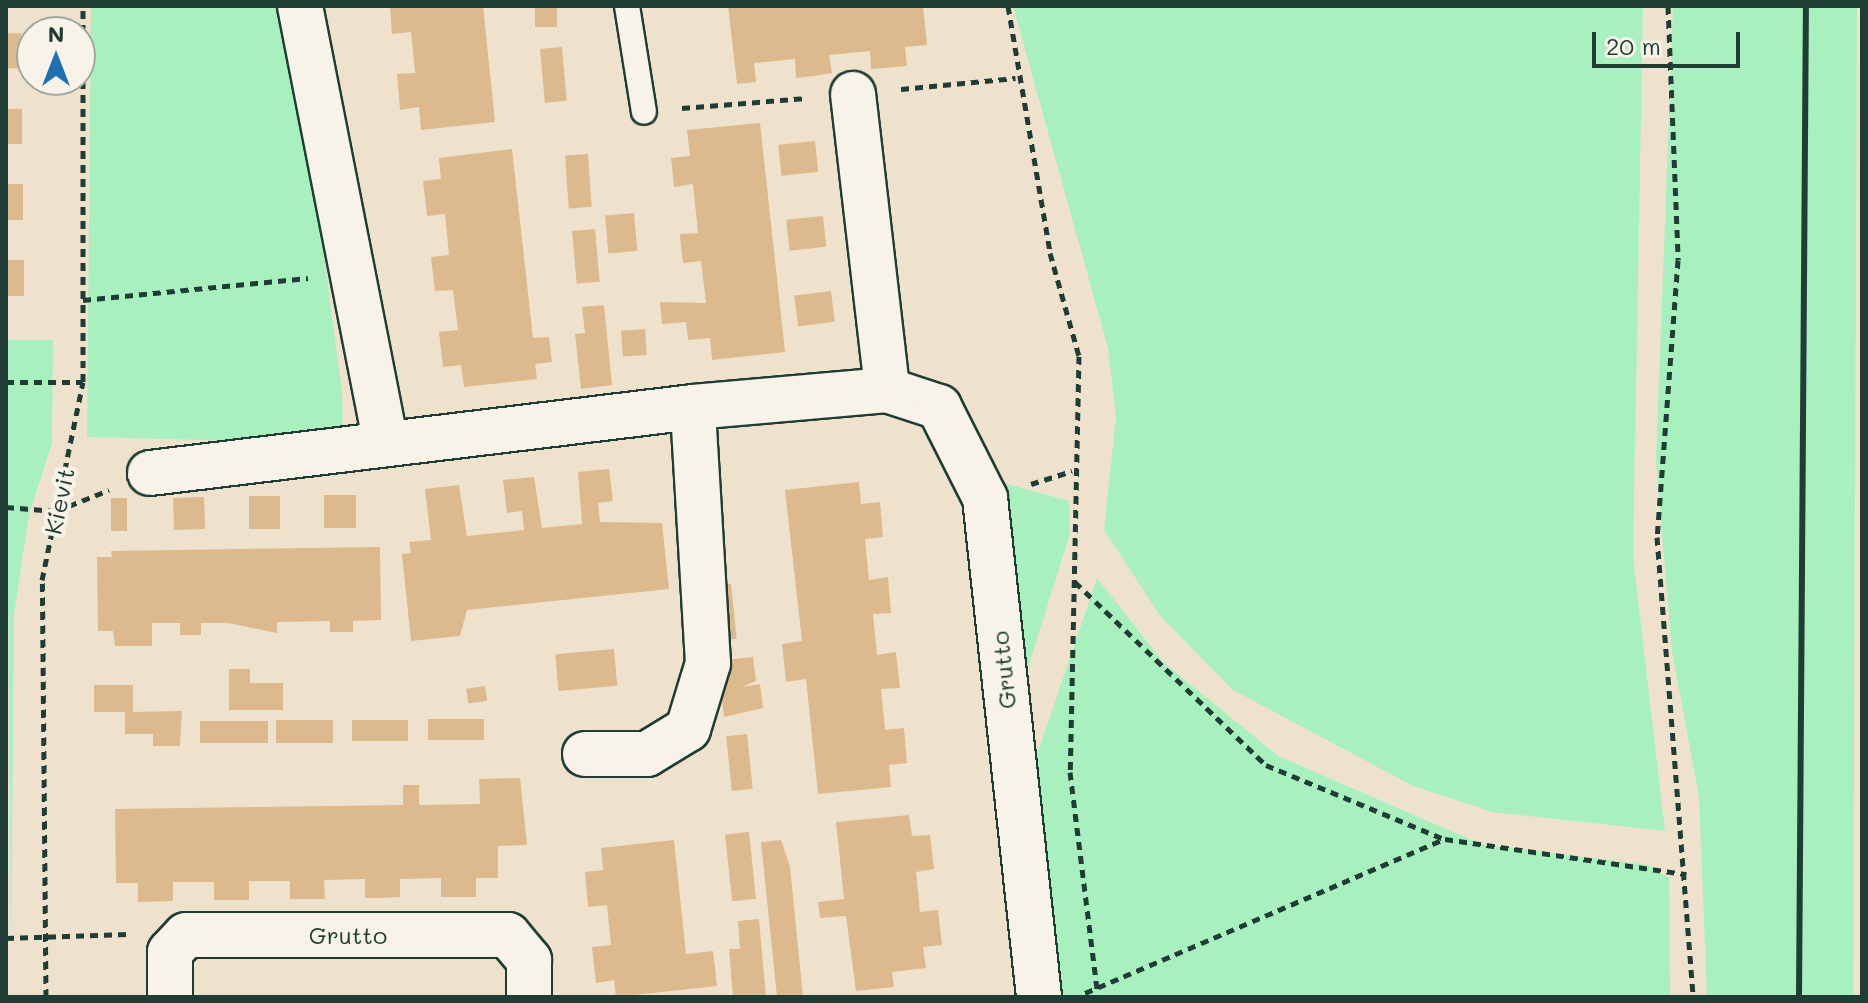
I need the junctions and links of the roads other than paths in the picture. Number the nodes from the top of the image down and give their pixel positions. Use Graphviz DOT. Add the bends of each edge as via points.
graph roads {
  1 [pos="300,6"];
  2 [pos="627,6"];
  3 [pos="853,94"];
  4 [pos="644,112"];
  5 [pos="887,390"];
  6 [pos="693,407"];
  7 [pos="385,440"];
  8 [pos="150,473"];
  9 [pos="585,754"];
  10 [pos="170,997"];
  11 [pos="529,997"];
  12 [pos="1039,997"];
  1 -- 7 [label="street"];
  2 -- 4 [label="lane"];
  3 -- 5 [label="street"];
  5 -- 6 [label="street, Grutto"];
  5 -- 12 [label="street, Grutto" via="939,407 985,498"];
  6 -- 7 [label="street"];
  6 -- 9 [label="street" via="704,676 688,729 647,754"];
  7 -- 8 [label="street"];
  10 -- 11 [label="street, Grutto" via="170,952 186,935 508,935 529,960"];
}
